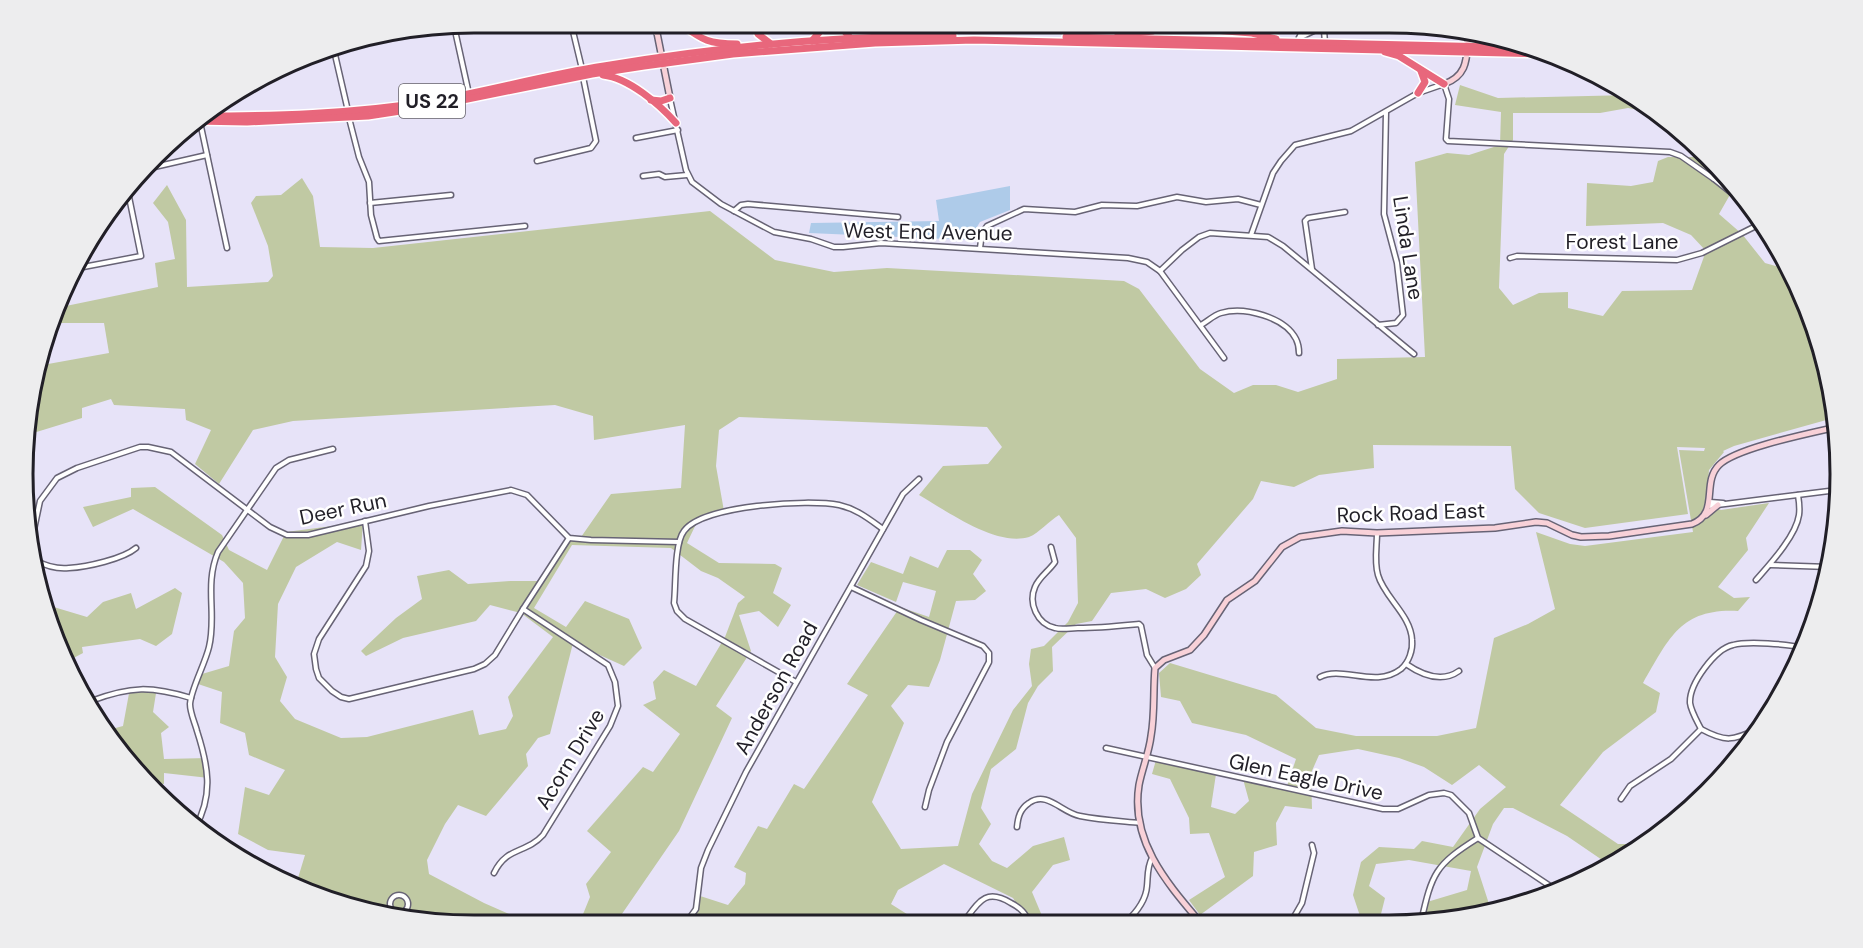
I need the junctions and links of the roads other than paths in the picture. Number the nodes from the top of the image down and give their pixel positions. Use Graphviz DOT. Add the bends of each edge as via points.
graph roads {
  1 [pos="573,33"];
  2 [pos="658,33"];
  3 [pos="693,33"];
  4 [pos="758,33"];
  5 [pos="819,33"];
  6 [pos="846,33"];
  7 [pos="1137,33"];
  8 [pos="1256,33"];
  9 [pos="1301,33"];
  10 [pos="1311,33"];
  11 [pos="1324,33"];
  12 [pos="456,34"];
  13 [pos="1098,38"];
  14 [pos="851,39"];
  15 [pos="1299,40"];
  16 [pos="1468,40"];
  17 [pos="812,41"];
  18 [pos="1281,42"];
  19 [pos="1325,43"];
  20 [pos="771,44"];
  21 [pos="752,46"];
  22 [pos="1504,48"];
  23 [pos="1370,49"];
  24 [pos="1467,49"];
  25 [pos="1517,52"];
  26 [pos="335,55"];
  27 [pos="662,61"];
  28 [pos="1419,69"];
  29 [pos="583,73"];
  30 [pos="592,74"];
  31 [pos="1444,84"];
  32 [pos="1418,93"];
  33 [pos="469,94"];
  34 [pos="670,98"];
  35 [pos="651,100"];
  36 [pos="1386,111"];
  37 [pos="348,114"];
  38 [pos="214,118"];
  39 [pos="213,119"];
  40 [pos="677,126"];
  41 [pos="200,128"];
  42 [pos="636,138"];
  43 [pos="207,155"];
  44 [pos="537,161"];
  45 [pos="158,166"];
  46 [pos="687,175"];
  47 [pos="643,176"];
  48 [pos="1714,179"];
  49 [pos="1724,187"];
  50 [pos="451,195"];
  51 [pos="129,199"];
  52 [pos="370,203"];
  53 [pos="1261,205"];
  54 [pos="734,211"];
  55 [pos="1344,212"];
  56 [pos="898,217"];
  57 [pos="525,226"];
  58 [pos="1754,227"];
  59 [pos="1251,235"];
  60 [pos="227,248"];
  61 [pos="980,248"];
  62 [pos="1510,258"];
  63 [pos="85,267"];
  64 [pos="1312,270"];
  65 [pos="1160,271"];
  66 [pos="1201,325"];
  67 [pos="1378,325"];
  68 [pos="1299,353"];
  69 [pos="1414,354"];
  70 [pos="1224,358"];
  71 [pos="1827,429"];
  72 [pos="333,449"];
  73 [pos="919,479"];
  74 [pos="1829,491"];
  75 [pos="1710,494"];
  76 [pos="1798,495"];
  77 [pos="1720,503"];
  78 [pos="1710,504"];
  79 [pos="247,510"];
  80 [pos="1702,518"];
  81 [pos="36,521"];
  82 [pos="365,521"];
  83 [pos="883,529"];
  84 [pos="1377,533"];
  85 [pos="569,538"];
  86 [pos="679,542"];
  87 [pos="1051,547"];
  88 [pos="136,548"];
  89 [pos="42,563"];
  90 [pos="1769,565"];
  91 [pos="1820,567"];
  92 [pos="1756,580"];
  93 [pos="851,587"];
  94 [pos="523,609"];
  95 [pos="1794,647"];
  96 [pos="1406,664"];
  97 [pos="1155,668"];
  98 [pos="1459,671"];
  99 [pos="1320,677"];
  100 [pos="796,682"];
  101 [pos="191,698"];
  102 [pos="95,700"];
  103 [pos="1701,729"];
  104 [pos="1744,736"];
  105 [pos="1106,748"];
  106 [pos="1146,758"];
  107 [pos="1620,799"];
  108 [pos="925,807"];
  109 [pos="200,819"];
  110 [pos="1141,823"];
  111 [pos="1017,827"];
  112 [pos="1478,838"];
  113 [pos="1312,845"];
  114 [pos="1152,857"];
  115 [pos="494,873"];
  116 [pos="1548,885"];
  117 [pos="392,908"];
  118 [pos="406,910"];
  119 [pos="1423,913"];
  120 [pos="692,915"];
  121 [pos="969,915"];
  122 [pos="1025,915"];
  123 [pos="1133,915"];
  124 [pos="1194,915"];
  125 [pos="1295,915"];
  1 -- 29 [label="street"];
  2 -- 27 [label="street"];
  3 -- 21 [label="highway" via="710,43"];
  4 -- 20 [label="highway"];
  5 -- 17 [label="highway"];
  6 -- 14 [label="highway"];
  7 -- 13 [label="highway"];
  8 -- 18 [label="highway"];
  9 -- 15 [label="street"];
  10 -- 15 [label="street"];
  11 -- 19 [label="street"];
  12 -- 33 [label="street"];
  13 -- 14 [label="highway, US 22"];
  13 -- 18 [label="highway, US 22"];
  14 -- 17 [label="highway, US 22"];
  15 -- 18 [label="highway, US 22"];
  15 -- 19 [label="highway, US 22"];
  16 -- 24 [label="street"];
  17 -- 20 [label="highway, US 22"];
  19 -- 24 [label="highway, US 22"];
  20 -- 21 [label="highway, US 22"];
  21 -- 27 [label="highway, US 22"];
  22 -- 24 [label="highway, US 22"];
  23 -- 24 [label="highway, US 22"];
  23 -- 27 [label="highway, US 22" via="974,40 788,48"];
  23 -- 28 [label="highway" via="1399,56"];
  24 -- 25 [label="highway, US 22"];
  24 -- 31 [label="street" via="1462,72"];
  26 -- 37 [label="street"];
  27 -- 29 [label="highway, US 22"];
  27 -- 30 [label="highway, US 22"];
  27 -- 34 [label="street"];
  28 -- 31 [label="highway"];
  28 -- 32 [label="highway" via="1425,82"];
  29 -- 30 [label="highway, US 22"];
  29 -- 33 [label="highway, US 22"];
  29 -- 37 [label="highway, US 22" via="433,106"];
  29 -- 44 [label="street" via="596,141 591,147"];
  30 -- 35 [label="highway" via="622,79"];
  31 -- 32 [label="street"];
  31 -- 48 [label="street" via="1449,99 1446,139 1454,142 1670,152"];
  32 -- 36 [label="street"];
  33 -- 37 [label="highway, US 22"];
  34 -- 35 [label="highway"];
  34 -- 40 [label="street"];
  35 -- 40 [label="highway"];
  36 -- 53 [label="street" via="1351,130 1295,145 1273,173"];
  36 -- 67 [label="street, Linda Lane" via="1384,214 1397,263 1403,318"];
  37 -- 38 [label="highway, US 22"];
  37 -- 39 [label="highway, US 22" via="304,120"];
  37 -- 52 [label="street" via="369,182"];
  40 -- 42 [label="street"];
  40 -- 46 [label="street"];
  41 -- 43 [label="street"];
  43 -- 45 [label="street"];
  43 -- 60 [label="street"];
  46 -- 47 [label="street"];
  46 -- 54 [label="street, West End Avenue" via="706,194"];
  48 -- 49 [label="street"];
  50 -- 52 [label="street"];
  51 -- 63 [label="street" via="141,254"];
  52 -- 57 [label="street" via="379,241"];
  53 -- 59 [label="street"];
  53 -- 61 [label="street" via="1238,199 1206,202 1177,197 1137,206 1102,206 1075,212 1024,210 987,226"];
  54 -- 56 [label="street" via="748,204"];
  54 -- 61 [label="street, West End Avenue" via="774,232 834,247 881,243"];
  55 -- 64 [label="street" via="1305,221"];
  58 -- 62 [label="street, Forest Lane" via="1677,261"];
  59 -- 64 [label="street" via="1273,239"];
  59 -- 65 [label="street" via="1215,232 1199,237"];
  61 -- 65 [label="street, West End Avenue" via="1128,258 1148,262"];
  64 -- 67 [label="street"];
  65 -- 66 [label="street, West End Avenue"];
  66 -- 68 [label="street" via="1219,313 1233,310 1265,315 1290,332 1297,340"];
  66 -- 70 [label="street, West End Avenue"];
  67 -- 69 [label="street"];
  71 -- 75 [label="street" via="1726,459 1714,473"];
  72 -- 79 [label="street" via="283,463"];
  73 -- 83 [label="street, Anderson Road" via="903,494"];
  74 -- 76 [label="street"];
  75 -- 77 [label="street"];
  75 -- 78 [label="street"];
  76 -- 77 [label="street"];
  76 -- 90 [label="street" via="1797,522"];
  77 -- 78 [label="street"];
  77 -- 80 [label="street"];
  78 -- 80 [label="street"];
  79 -- 81 [label="street, Deer Run" via="171,452 140,447 57,478 40,501"];
  79 -- 82 [label="street, Deer Run" via="280,533 301,536"];
  79 -- 101 [label="street" via="213,564 209,646"];
  80 -- 84 [label="street, Rock Road East" via="1685,525 1593,537 1572,535 1536,522 1495,528"];
  82 -- 85 [label="street, Deer Run" via="511,490 527,495"];
  82 -- 94 [label="street" via="369,551 366,566 319,639 314,654 319,678 341,697 362,697 482,666 495,655"];
  83 -- 86 [label="street" via="847,507 787,502 736,510 691,523"];
  83 -- 93 [label="street, Anderson Road"];
  84 -- 96 [label="street" via="1378,577 1412,634"];
  84 -- 97 [label="street, Rock Road East" via="1322,532 1290,542 1255,581 1227,600 1197,644"];
  85 -- 86 [label="street"];
  85 -- 94 [label="street"];
  86 -- 100 [label="street" via="674,603 677,611"];
  87 -- 97 [label="street" via="1055,562 1036,584 1032,599 1033,608 1043,621 1058,629 1138,624"];
  88 -- 89 [label="street" via="128,555 67,568"];
  90 -- 91 [label="street"];
  90 -- 92 [label="street"];
  93 -- 100 [label="street, Anderson Road"];
  93 -- 108 [label="street" via="983,646 989,653 982,678 947,742"];
  94 -- 115 [label="street, Acorn Drive" via="608,665 618,706 610,726 543,835 505,857"];
  95 -- 103 [label="street" via="1735,644 1724,648 1693,688 1690,705"];
  96 -- 98 [label="street" via="1429,676 1449,676"];
  96 -- 99 [label="street" via="1383,677"];
  97 -- 106 [label="street" via="1153,720"];
  100 -- 120 [label="street, Anderson Road" via="708,850"];
  101 -- 102 [label="street" via="151,688"];
  101 -- 109 [label="street" via="190,708 208,770"];
  103 -- 104 [label="street" via="1721,738"];
  103 -- 107 [label="street" via="1671,759 1630,786"];
  105 -- 106 [label="street"];
  106 -- 110 [label="street" via="1138,794"];
  106 -- 112 [label="street, Glen Eagle Drive" via="1390,810 1444,793 1469,813"];
  110 -- 111 [label="street" via="1077,816 1041,799 1024,807"];
  110 -- 114 [label="street"];
  112 -- 116 [label="street"];
  112 -- 119 [label="street" via="1440,866"];
  113 -- 125 [label="street" via="1314,853 1302,903"];
  114 -- 123 [label="street" via="1147,890"];
  114 -- 124 [label="street" via="1165,880"];
  117 -- 118 [label="street" via="392,899 404,897"];
  121 -- 122 [label="street" via="979,902 991,896 999,896"];
}
